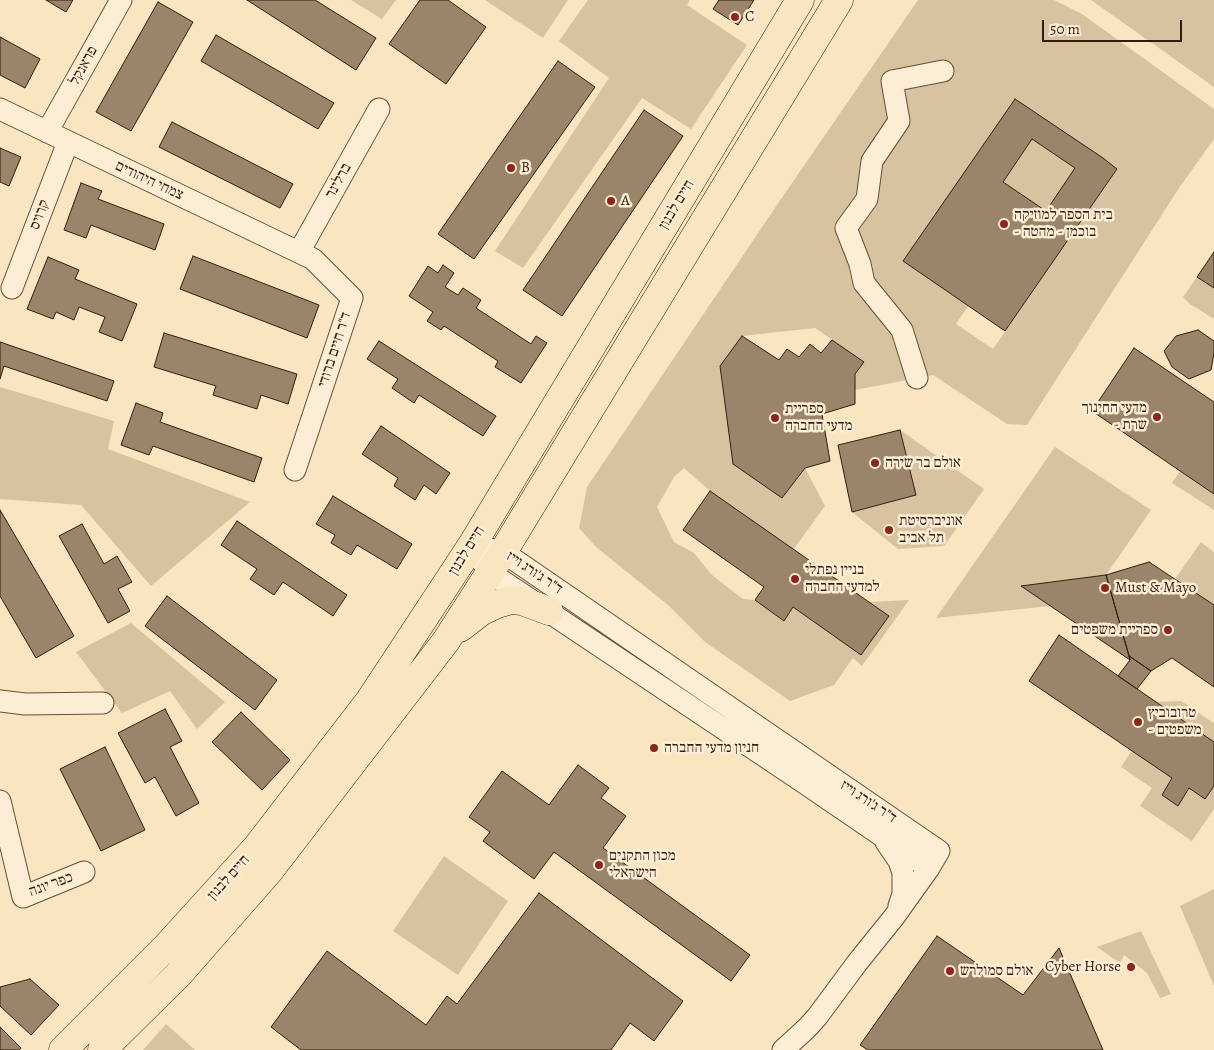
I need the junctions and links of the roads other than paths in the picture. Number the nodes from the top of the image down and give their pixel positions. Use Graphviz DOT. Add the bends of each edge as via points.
graph roads {
  1 [pos="121,0"];
  2 [pos="800,0"];
  3 [pos="839,0"];
  4 [pos="943,72"];
  5 [pos="0,109"];
  6 [pos="379,109"];
  7 [pos="47,132"];
  8 [pos="68,142"];
  9 [pos="299,252"];
  10 [pos="12,288"];
  11 [pos="917,378"];
  12 [pos="295,470"];
  13 [pos="472,545"];
  14 [pos="496,562"];
  15 [pos="549,611"];
  16 [pos="446,641"];
  17 [pos="0,701"];
  18 [pos="103,703"];
  19 [pos="0,802"];
  20 [pos="874,830"];
  21 [pos="934,859"];
  22 [pos="84,872"];
  23 [pos="894,917"];
  24 [pos="63,1050"];
  25 [pos="102,1050"];
  26 [pos="783,1050"];
  1 -- 7 [label="street, פראנקל"];
  2 -- 13 [label="main road, חיים לבנון"];
  3 -- 14 [label="main road, חיים לבנון"];
  4 -- 11 [label="street" via="892,81 899,121 872,161 867,199 846,228 864,283 902,330"];
  5 -- 7 [label="street, צמחי היהודים"];
  6 -- 9 [label="street, ברלינר"];
  7 -- 8 [label="street, צמחי היהודים"];
  8 -- 9 [label="street, צמחי היהודים"];
  8 -- 10 [label="street, קרויס"];
  9 -- 12 [label="street, ד\"ר חיים ברודי" via="314,259 352,298"];
  13 -- 14 [label="street, ד\"ר ג'ורג וייז"];
  13 -- 24 [label="main road, חיים לבנון" via="370,700 256,848 167,946"];
  14 -- 15 [label="street, ד\"ר ג'ורג וייז"];
  14 -- 16 [label="main road, חיים לבנון"];
  14 -- 21 [label="street, ד\"ר ג'ורג וייז"];
  15 -- 16 [label="main road" via="510,600 482,611"];
  15 -- 20 [label="street, ד\"ר ג'ורג וייז"];
  16 -- 25 [label="main road, חיים לבנון" via="270,870 179,974"];
  17 -- 18 [label="street" via="25,704"];
  19 -- 22 [label="street, כפר יונה" via="24,897"];
  20 -- 21 [label="street, ד\"ר ג'ורג וייז"];
  20 -- 23 [label="street" via="893,851 904,873 901,903"];
  21 -- 23 [label="street"];
  23 -- 26 [label="street" via="817,1017"];
}
